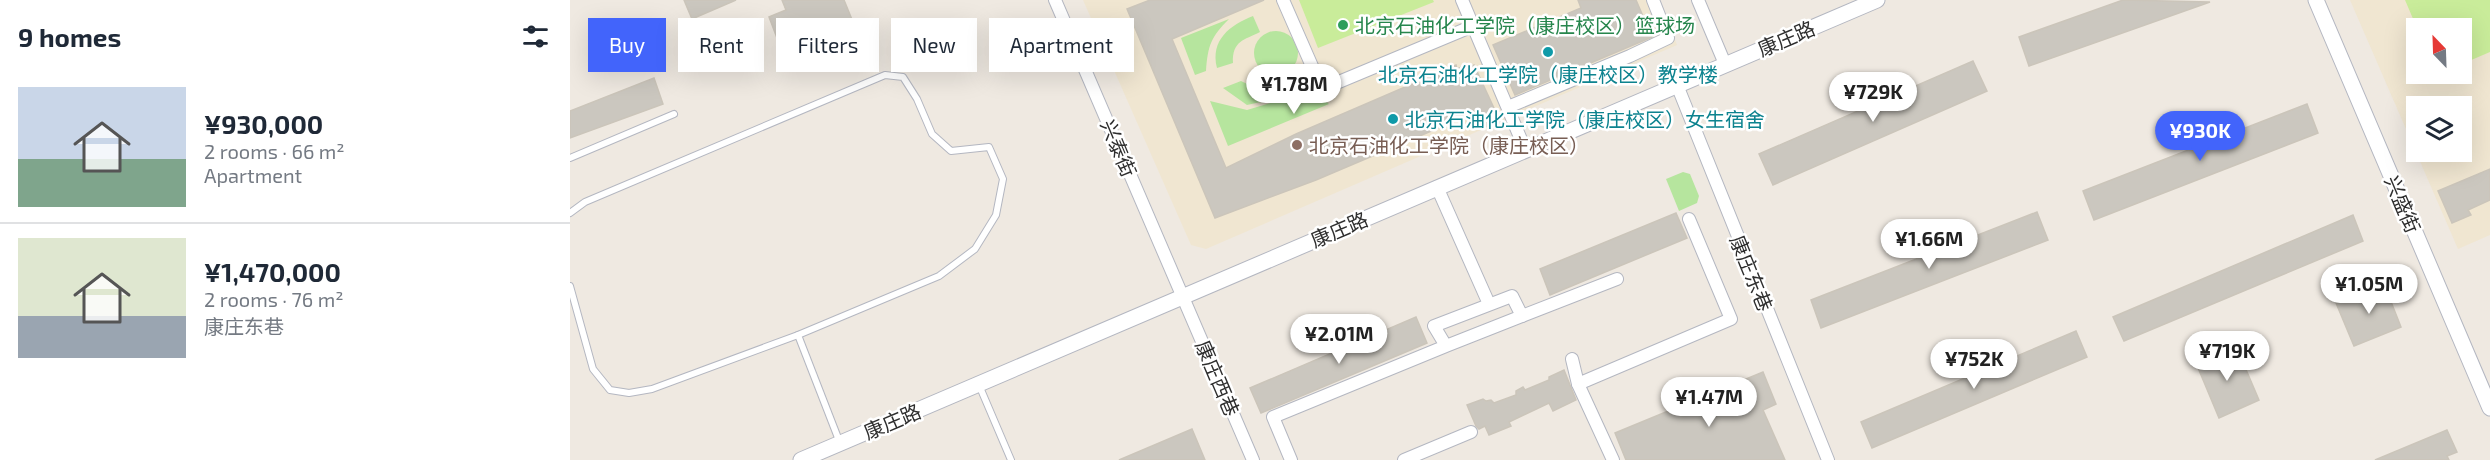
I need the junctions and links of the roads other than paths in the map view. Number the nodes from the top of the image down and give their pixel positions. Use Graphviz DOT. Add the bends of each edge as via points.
graph roads {
  1 [pos="1056,0"];
  2 [pos="1283,0"];
  3 [pos="1461,0"];
  4 [pos="1653,0"];
  5 [pos="1698,0"];
  6 [pos="1877,0"];
  7 [pos="2316,0"];
  8 [pos="1473,26"];
  9 [pos="1725,64"];
  10 [pos="1677,85"];
  11 [pos="1508,107"];
  12 [pos="674,114"];
  13 [pos="1526,149"];
  14 [pos="570,159"];
  15 [pos="1437,187"];
  16 [pos="570,213"];
  17 [pos="1689,219"];
  18 [pos="1617,279"];
  19 [pos="570,286"];
  20 [pos="1183,297"];
  21 [pos="1489,304"];
  22 [pos="1522,316"];
  23 [pos="798,335"];
  24 [pos="1446,346"];
  25 [pos="1572,358"];
  26 [pos="979,384"];
  27 [pos="1578,384"];
  28 [pos="2490,408"];
  29 [pos="1471,432"];
  30 [pos="840,443"];
  31 [pos="801,460"];
  32 [pos="1011,460"];
  33 [pos="1253,460"];
  34 [pos="1291,460"];
  35 [pos="1404,460"];
  36 [pos="1613,460"];
  37 [pos="1828,460"];
  1 -- 20 [label="street, 兴泰街"];
  2 -- 8 [label="street" via="1322,89"];
  3 -- 8 [label="street"];
  4 -- 11 [label="street" via="1668,38"];
  5 -- 9 [label="street"];
  6 -- 9 [label="street, 康庄路"];
  7 -- 28 [label="street, 兴盛街"];
  8 -- 11 [label="street"];
  9 -- 10 [label="street, 康庄路"];
  10 -- 13 [label="street, 康庄路"];
  10 -- 37 [label="street, 康庄东巷"];
  11 -- 13 [label="street"];
  12 -- 14 [label="lane"];
  13 -- 15 [label="street, 康庄路"];
  15 -- 20 [label="street, 康庄路"];
  15 -- 21 [label="street"];
  16 -- 23 [label="lane" via="585,202 885,75 903,77 932,134 951,151 989,147 1003,179 996,215 975,249 939,276"];
  17 -- 27 [label="street" via="1731,319"];
  18 -- 22 [label="street"];
  19 -- 23 [label="lane" via="593,369 610,390 629,393 652,389"];
  20 -- 26 [label="street, 康庄路"];
  20 -- 33 [label="street, 康庄西巷"];
  21 -- 22 [label="street" via="1512,296"];
  21 -- 24 [label="street" via="1434,326"];
  22 -- 24 [label="street"];
  23 -- 30 [label="lane"];
  24 -- 34 [label="street" via="1274,417"];
  25 -- 27 [label="street"];
  26 -- 30 [label="street, 康庄路"];
  26 -- 32 [label="lane"];
  27 -- 36 [label="street"];
  29 -- 35 [label="street"];
  30 -- 31 [label="street, 康庄路"];
}
